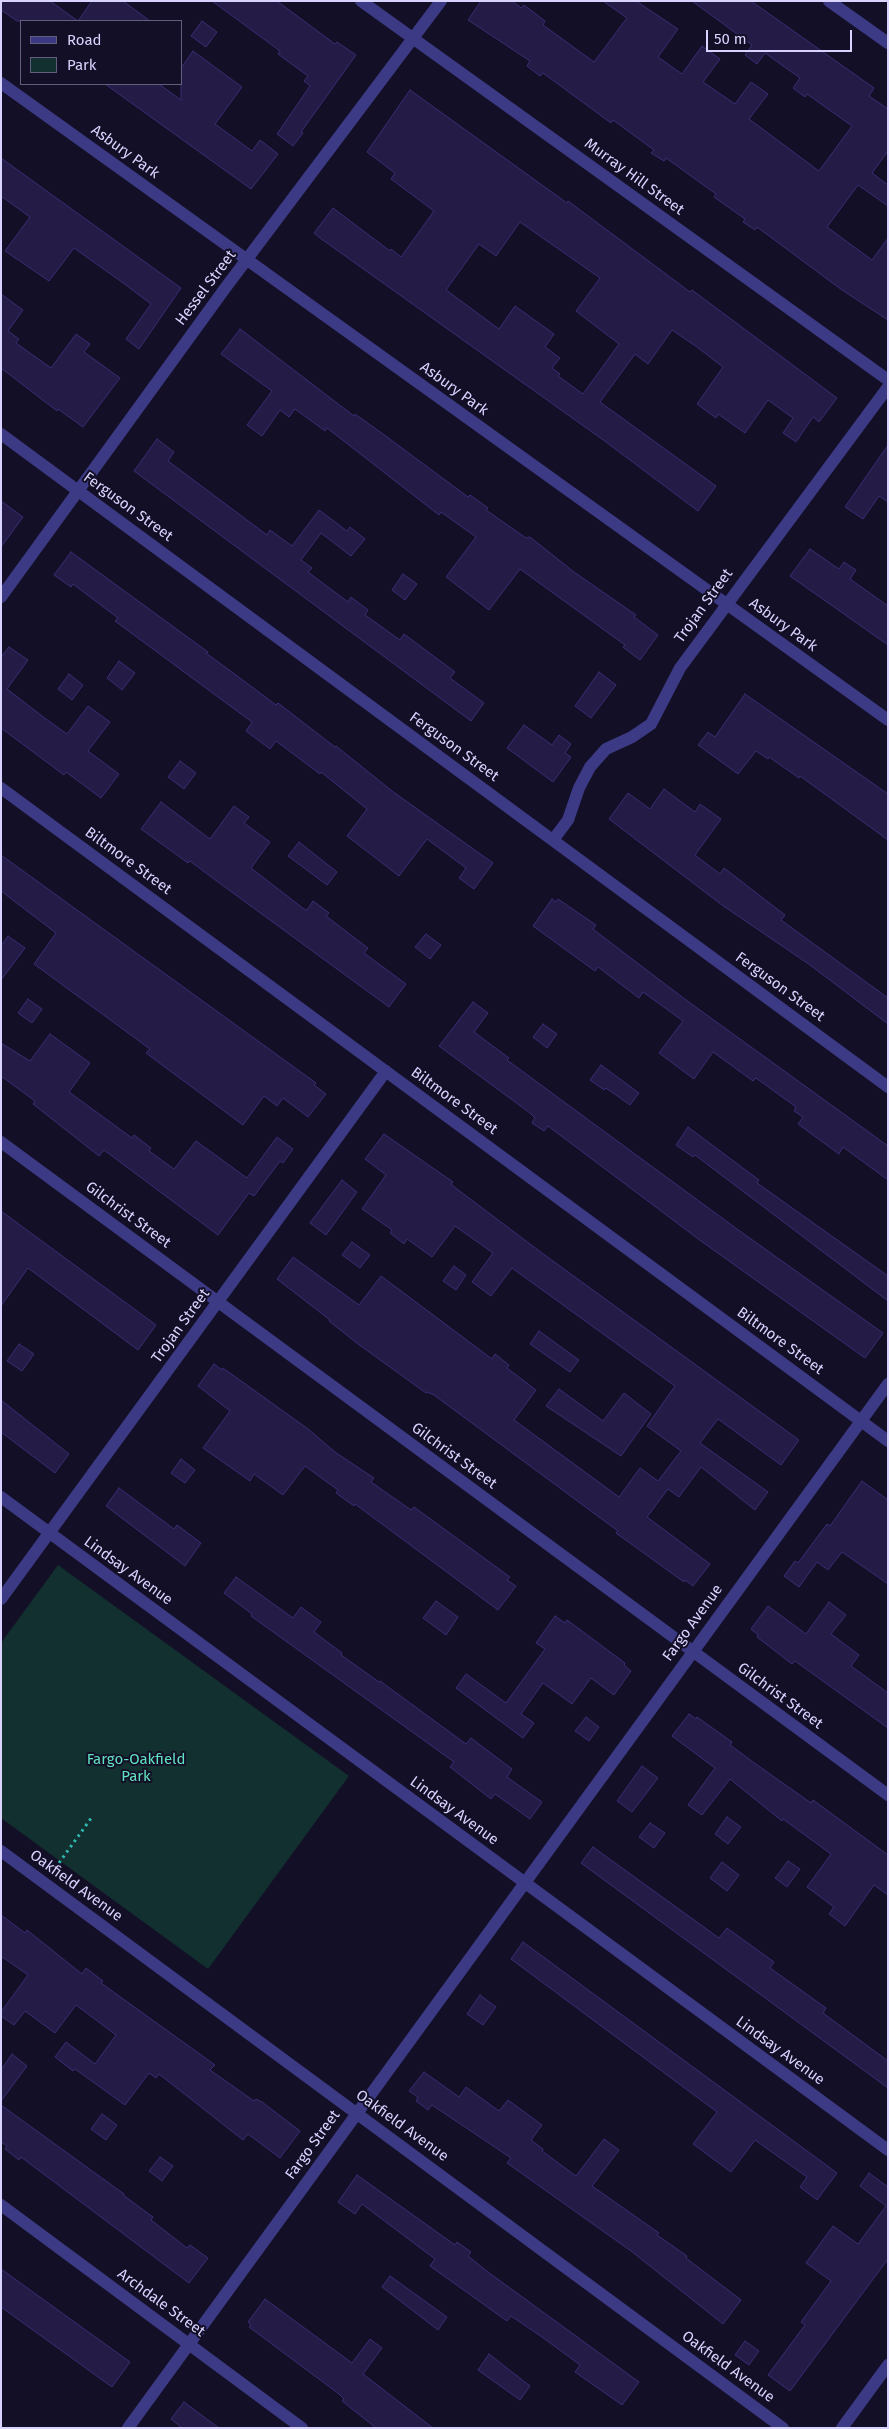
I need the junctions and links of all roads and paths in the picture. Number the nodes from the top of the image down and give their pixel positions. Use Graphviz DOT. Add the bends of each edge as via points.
graph roads {
  1 [pos="361,1"];
  2 [pos="441,1"];
  3 [pos="829,1"];
  4 [pos="413,39"];
  5 [pos="888,43"];
  6 [pos="1,83"];
  7 [pos="247,260"];
  8 [pos="888,380"];
  9 [pos="888,387"];
  10 [pos="1,434"];
  11 [pos="78,490"];
  12 [pos="1,597"];
  13 [pos="726,604"];
  14 [pos="888,720"];
  15 [pos="1,788"];
  16 [pos="553,840"];
  17 [pos="386,1071"];
  18 [pos="888,1086"];
  19 [pos="1,1142"];
  20 [pos="218,1302"];
  21 [pos="888,1384"];
  22 [pos="861,1421"];
  23 [pos="888,1441"];
  24 [pos="1,1498"];
  25 [pos="50,1534"];
  26 [pos="1,1599"];
  27 [pos="693,1651"];
  28 [pos="888,1795"];
  29 [pos="92,1817"];
  30 [pos="1,1851"];
  31 [pos="59,1863"];
  32 [pos="524,1882"];
  33 [pos="356,2113"];
  34 [pos="888,2150"];
  35 [pos="1,2206"];
  36 [pos="189,2344"];
  37 [pos="888,2365"];
  38 [pos="128,2428"];
  39 [pos="302,2428"];
  40 [pos="783,2428"];
  41 [pos="842,2428"];
  1 -- 4 [label="street, Murray Hill Street"];
  2 -- 4 [label="street, Hessel Street"];
  3 -- 5 [label="street"];
  4 -- 7 [label="street, Hessel Street"];
  4 -- 8 [label="street, Murray Hill Street"];
  6 -- 7 [label="street, Asbury Park"];
  7 -- 11 [label="street, Hessel Street"];
  7 -- 13 [label="street, Asbury Park"];
  9 -- 13 [label="street, Trojan Street"];
  10 -- 11 [label="street, Ferguson Street"];
  11 -- 12 [label="street, Hessel Street"];
  11 -- 16 [label="street, Ferguson Street"];
  13 -- 14 [label="street, Asbury Park"];
  13 -- 16 [label="street, Trojan Street" via="680,668 651,724 606,749 590,767 568,820"];
  15 -- 17 [label="street, Biltmore Street"];
  16 -- 18 [label="street, Ferguson Street"];
  17 -- 20 [label="street, Trojan Street"];
  17 -- 22 [label="street, Biltmore Street"];
  19 -- 20 [label="street, Gilchrist Street"];
  20 -- 25 [label="street, Trojan Street"];
  20 -- 27 [label="street, Gilchrist Street"];
  21 -- 22 [label="street, Fargo Avenue"];
  22 -- 23 [label="street, Biltmore Street"];
  22 -- 27 [label="street, Fargo Avenue"];
  24 -- 25 [label="street, Lindsay Avenue"];
  25 -- 26 [label="street, Trojan Street"];
  25 -- 32 [label="street, Lindsay Avenue"];
  27 -- 28 [label="street, Gilchrist Street"];
  27 -- 32 [label="street, Fargo Avenue"];
  29 -- 31 [label="path"];
  30 -- 33 [label="street, Oakfield Avenue"];
  32 -- 33 [label="street, Fargo Street"];
  32 -- 34 [label="street, Lindsay Avenue"];
  33 -- 36 [label="street, Fargo Street"];
  33 -- 40 [label="street, Oakfield Avenue"];
  35 -- 36 [label="street, Archdale Street"];
  36 -- 38 [label="street, Fargo Street"];
  36 -- 39 [label="street, Archdale Street"];
  37 -- 41 [label="street"];
}
